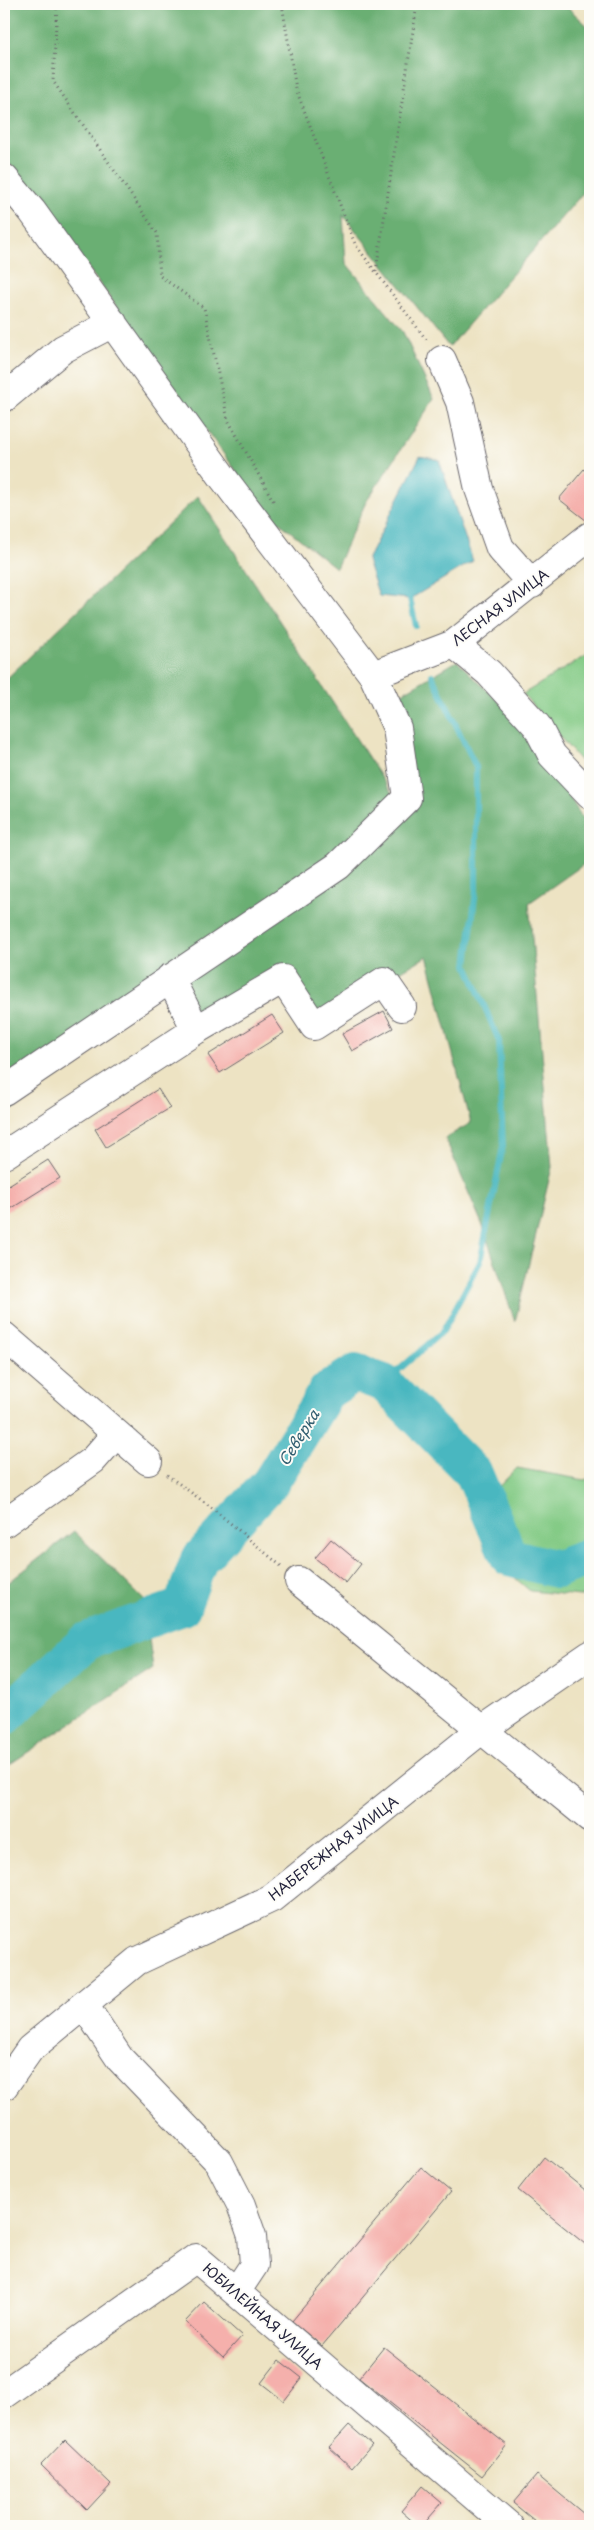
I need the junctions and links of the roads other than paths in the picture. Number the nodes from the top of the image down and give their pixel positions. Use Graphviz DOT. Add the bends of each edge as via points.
graph roads {
  1 [pos="4,178"];
  2 [pos="113,323"];
  3 [pos="442,360"];
  4 [pos="4,398"];
  5 [pos="590,536"];
  6 [pos="532,584"];
  7 [pos="454,644"];
  8 [pos="373,675"];
  9 [pos="590,795"];
  10 [pos="170,978"];
  11 [pos="402,1007"];
  12 [pos="196,1030"];
  13 [pos="4,1091"];
  14 [pos="4,1155"];
  15 [pos="4,1336"];
  16 [pos="116,1434"];
  17 [pos="148,1461"];
  18 [pos="4,1523"];
  19 [pos="299,1581"];
  20 [pos="590,1655"];
  21 [pos="481,1730"];
  22 [pos="590,1818"];
  23 [pos="84,2005"];
  24 [pos="4,2086"];
  25 [pos="236,2292"];
  26 [pos="4,2394"];
  27 [pos="509,2526"];
  1 -- 2 [label="street" via="32,211"];
  2 -- 4 [label="street" via="63,349"];
  2 -- 8 [label="street" via="224,479"];
  3 -- 6 [label="street" via="460,402 479,489 500,548"];
  5 -- 6 [label="street, ЛЕСНАЯ УЛИЦА"];
  6 -- 7 [label="street, ЛЕСНАЯ УЛИЦА"];
  7 -- 8 [label="street, ЛЕСНАЯ УЛИЦА"];
  7 -- 9 [label="street" via="489,673 538,726 552,755"];
  8 -- 10 [label="street" via="397,728 407,798 338,866"];
  10 -- 12 [label="street"];
  10 -- 13 [label="street"];
  11 -- 12 [label="street" via="384,981 314,1026 282,979"];
  12 -- 14 [label="street"];
  15 -- 16 [label="street"];
  16 -- 17 [label="street"];
  16 -- 18 [label="street" via="93,1460"];
  19 -- 21 [label="street"];
  20 -- 21 [label="street, НАБЕРЕЖНАЯ УЛИЦА"];
  21 -- 22 [label="street"];
  21 -- 23 [label="street, НАБЕРЕЖНАЯ УЛИЦА" via="272,1898 137,1961"];
  23 -- 24 [label="street, НАБЕРЕЖНАЯ УЛИЦА" via="30,2050"];
  23 -- 25 [label="street" via="120,2059 219,2162 252,2236 254,2264"];
  25 -- 26 [label="street, ЮБИЛЕЙНАЯ УЛИЦА" via="196,2258"];
  25 -- 27 [label="street, ЮБИЛЕЙНАЯ УЛИЦА"];
}
